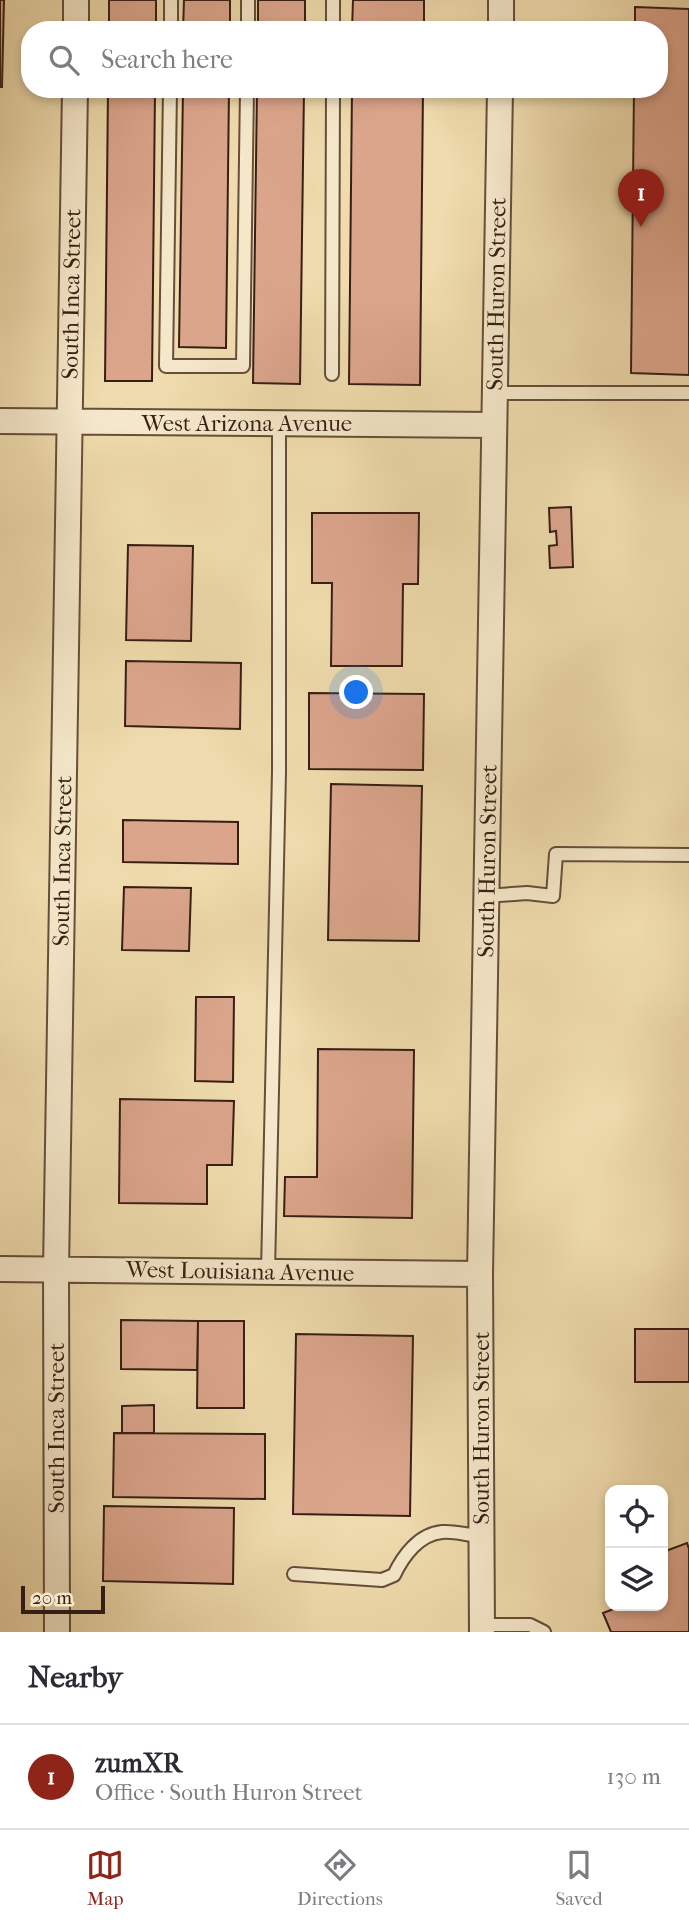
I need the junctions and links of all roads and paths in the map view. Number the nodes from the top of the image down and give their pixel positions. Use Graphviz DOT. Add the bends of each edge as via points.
graph roads {
  1 [pos="76,0"];
  2 [pos="171,0"];
  3 [pos="248,0"];
  4 [pos="333,0"];
  5 [pos="501,0"];
  6 [pos="76,21"];
  7 [pos="171,21"];
  8 [pos="248,21"];
  9 [pos="333,21"];
  10 [pos="501,21"];
  11 [pos="75,98"];
  12 [pos="170,98"];
  13 [pos="247,98"];
  14 [pos="333,98"];
  15 [pos="500,98"];
  16 [pos="332,374"];
  17 [pos="494,393"];
  18 [pos="689,393"];
  19 [pos="0,421"];
  20 [pos="69,422"];
  21 [pos="279,423"];
  22 [pos="494,425"];
  23 [pos="689,855"];
  24 [pos="486,896"];
  25 [pos="0,1269"];
  26 [pos="56,1270"];
  27 [pos="268,1272"];
  28 [pos="481,1274"];
  29 [pos="482,1537"];
  30 [pos="294,1574"];
  31 [pos="482,1628"];
  32 [pos="57,1632"];
  33 [pos="544,1632"];
  1 -- 6 [label="street"];
  2 -- 7 [label="lane"];
  3 -- 8 [label="lane"];
  4 -- 9 [label="lane"];
  5 -- 10 [label="street"];
  11 -- 20 [label="street, South Inca Street"];
  12 -- 13 [label="lane" via="166,366 243,366"];
  14 -- 16 [label="lane"];
  15 -- 17 [label="street, South Huron Street"];
  17 -- 18 [label="lane"];
  17 -- 22 [label="street, South Huron Street"];
  19 -- 20 [label="street, West Arizona Avenue"];
  20 -- 21 [label="street, West Arizona Avenue"];
  20 -- 26 [label="street, South Inca Street"];
  21 -- 22 [label="street, West Arizona Avenue"];
  21 -- 27 [label="lane" via="279,772"];
  22 -- 24 [label="street, South Huron Street"];
  23 -- 24 [label="lane" via="556,854 553,896"];
  24 -- 28 [label="street, South Huron Street"];
  25 -- 26 [label="street, West Louisiana Avenue"];
  26 -- 27 [label="street, West Louisiana Avenue"];
  26 -- 32 [label="street, South Inca Street"];
  27 -- 28 [label="street, West Louisiana Avenue"];
  28 -- 29 [label="street, South Huron Street"];
  29 -- 30 [label="lane" via="441,1532 415,1544 394,1575 382,1580"];
  29 -- 31 [label="street, South Huron Street"];
  31 -- 33 [label="lane" via="530,1625"];
}
